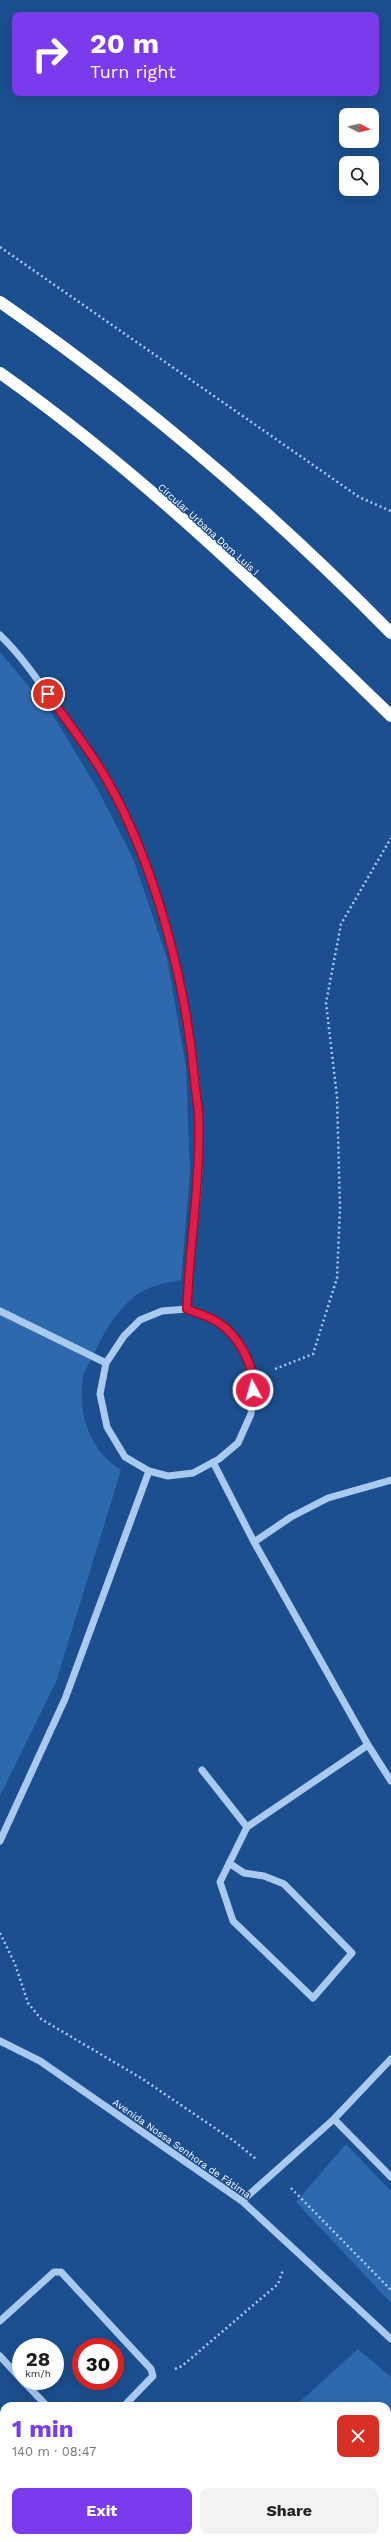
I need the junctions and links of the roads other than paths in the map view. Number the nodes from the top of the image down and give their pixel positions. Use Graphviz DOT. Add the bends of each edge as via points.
graph roads {
  1 [pos="0,302"];
  2 [pos="0,373"];
  3 [pos="391,633"];
  4 [pos="0,635"];
  5 [pos="391,716"];
  6 [pos="187,1309"];
  7 [pos="0,1311"];
  8 [pos="106,1362"];
  9 [pos="213,1462"];
  10 [pos="149,1470"];
  11 [pos="391,1480"];
  12 [pos="254,1542"];
  13 [pos="368,1745"];
  14 [pos="202,1770"];
  15 [pos="389,1773"];
  16 [pos="391,1781"];
  17 [pos="247,1827"];
  18 [pos="0,1841"];
  19 [pos="230,1863"];
  20 [pos="0,2042"];
  21 [pos="391,2059"];
  22 [pos="334,2119"];
  23 [pos="391,2177"];
  24 [pos="242,2202"];
  25 [pos="0,2321"];
  26 [pos="391,2339"];
  27 [pos="0,2356"];
  28 [pos="12,2369"];
  29 [pos="31,2390"];
  30 [pos="42,2402"];
  31 [pos="128,2402"];
  1 -- 3 [label="highway" via="76,354 204,458 328,569"];
  2 -- 5 [label="highway, Circular Urbana Dom Luís I" via="44,404 163,502 282,610"];
  4 -- 6 [label="street" via="39,682 107,780 142,855 157,897 187,1014 200,1132 197,1202 188,1275"];
  6 -- 8 [label="street" via="162,1311 140,1320 124,1336"];
  6 -- 9 [label="street" via="217,1321 240,1343 254,1378 251,1414 238,1443"];
  7 -- 8 [label="street"];
  8 -- 10 [label="street" via="100,1394 107,1427 125,1457"];
  9 -- 10 [label="street" via="193,1473 168,1476"];
  9 -- 12 [label="street"];
  10 -- 18 [label="street" via="65,1699"];
  11 -- 12 [label="street" via="328,1498 291,1517"];
  12 -- 13 [label="street"];
  13 -- 15 [label="street"];
  13 -- 17 [label="street"];
  14 -- 17 [label="street"];
  15 -- 16 [label="street"];
  17 -- 19 [label="street"];
  19 -- 19 [label="street" via="220,1882 233,1921 313,1998 352,1953 284,1884 264,1876 244,1874"];
  20 -- 24 [label="street, Avenida Nossa Senhora de Fátima" via="40,2061"];
  21 -- 22 [label="street"];
  22 -- 23 [label="street"];
  22 -- 24 [label="street"];
  24 -- 26 [label="street, Avenida Nossa Senhora de Fátima"];
  25 -- 31 [label="street" via="54,2272 61,2272 152,2369 154,2376"];
  27 -- 28 [label="street"];
  29 -- 30 [label="street"];
}
